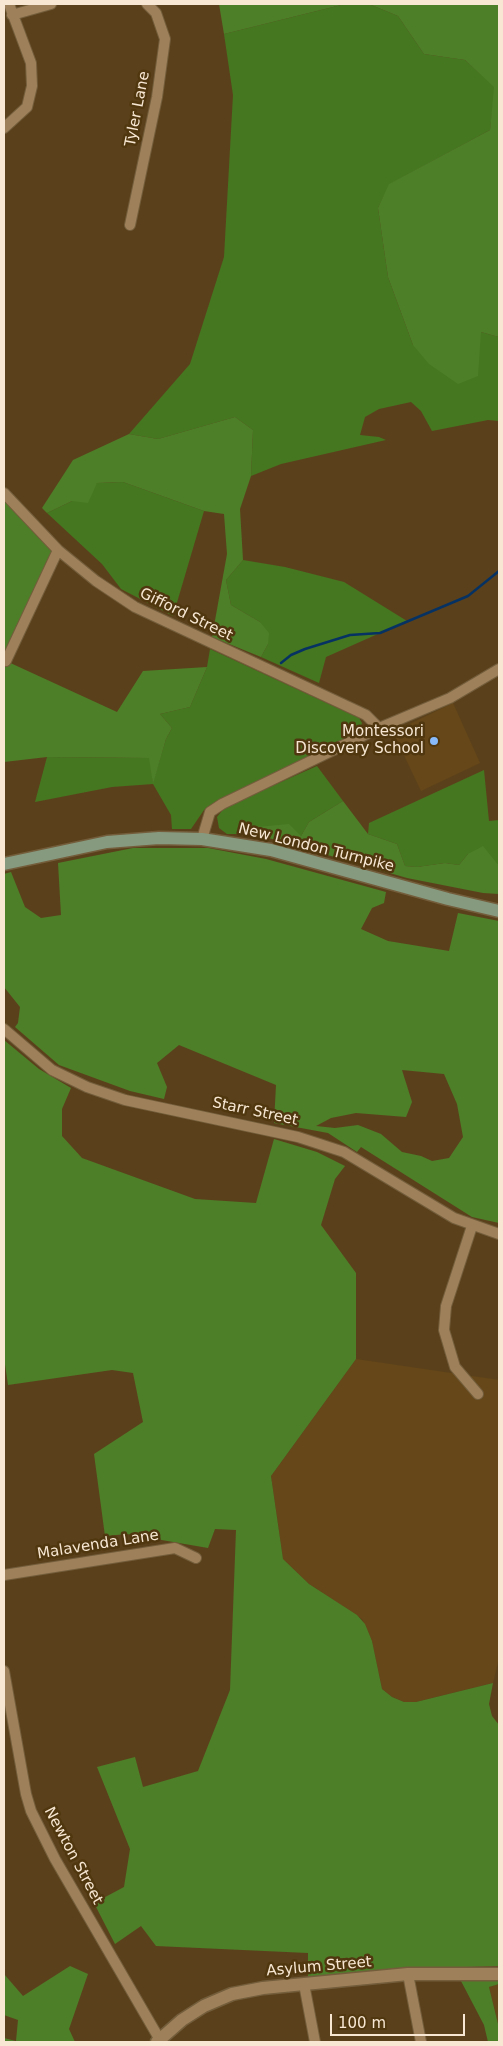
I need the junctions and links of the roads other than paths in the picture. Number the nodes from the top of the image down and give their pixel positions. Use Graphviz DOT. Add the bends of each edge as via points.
graph roads {
  1 [pos="8,4"];
  2 [pos="51,4"];
  3 [pos="147,4"];
  4 [pos="12,15"];
  5 [pos="4,128"];
  6 [pos="130,225"];
  7 [pos="4,493"];
  8 [pos="58,550"];
  9 [pos="6,661"];
  10 [pos="499,668"];
  11 [pos="379,728"];
  12 [pos="202,839"];
  13 [pos="4,864"];
  14 [pos="499,911"];
  15 [pos="4,1029"];
  16 [pos="472,1226"];
  17 [pos="499,1234"];
  18 [pos="478,1394"];
  19 [pos="196,1558"];
  20 [pos="4,1576"];
  21 [pos="4,1672"];
  22 [pos="408,1974"];
  23 [pos="499,1974"];
  24 [pos="304,1984"];
  25 [pos="158,2041"];
  26 [pos="315,2042"];
  27 [pos="421,2042"];
  1 -- 4 [label="street"];
  2 -- 4 [label="street"];
  3 -- 6 [label="street, Tyler Lane" via="156,13 165,39 157,97"];
  4 -- 5 [label="street" via="31,63 32,86 27,107"];
  7 -- 8 [label="street, Gifford Street"];
  8 -- 9 [label="street"];
  8 -- 11 [label="street, Gifford Street" via="135,607 366,715"];
  10 -- 11 [label="street" via="450,698"];
  11 -- 12 [label="street" via="222,804 210,812"];
  12 -- 13 [label="main road, New London Turnpike" via="107,842"];
  12 -- 14 [label="main road, New London Turnpike" via="271,850 448,900"];
  15 -- 16 [label="street, Starr Street" via="52,1070 87,1087 125,1100 298,1137 344,1152"];
  16 -- 17 [label="street, Starr Street"];
  16 -- 18 [label="street" via="446,1306 444,1330 455,1367"];
  19 -- 20 [label="street, Malavenda Lane" via="175,1548"];
  21 -- 25 [label="street, Newton Street" via="31,1811 54,1859"];
  22 -- 23 [label="street, Asylum Street"];
  22 -- 24 [label="street, Asylum Street"];
  22 -- 27 [label="street"];
  24 -- 25 [label="street, Asylum Street" via="232,1994 192,2013"];
  24 -- 26 [label="street"];
}
